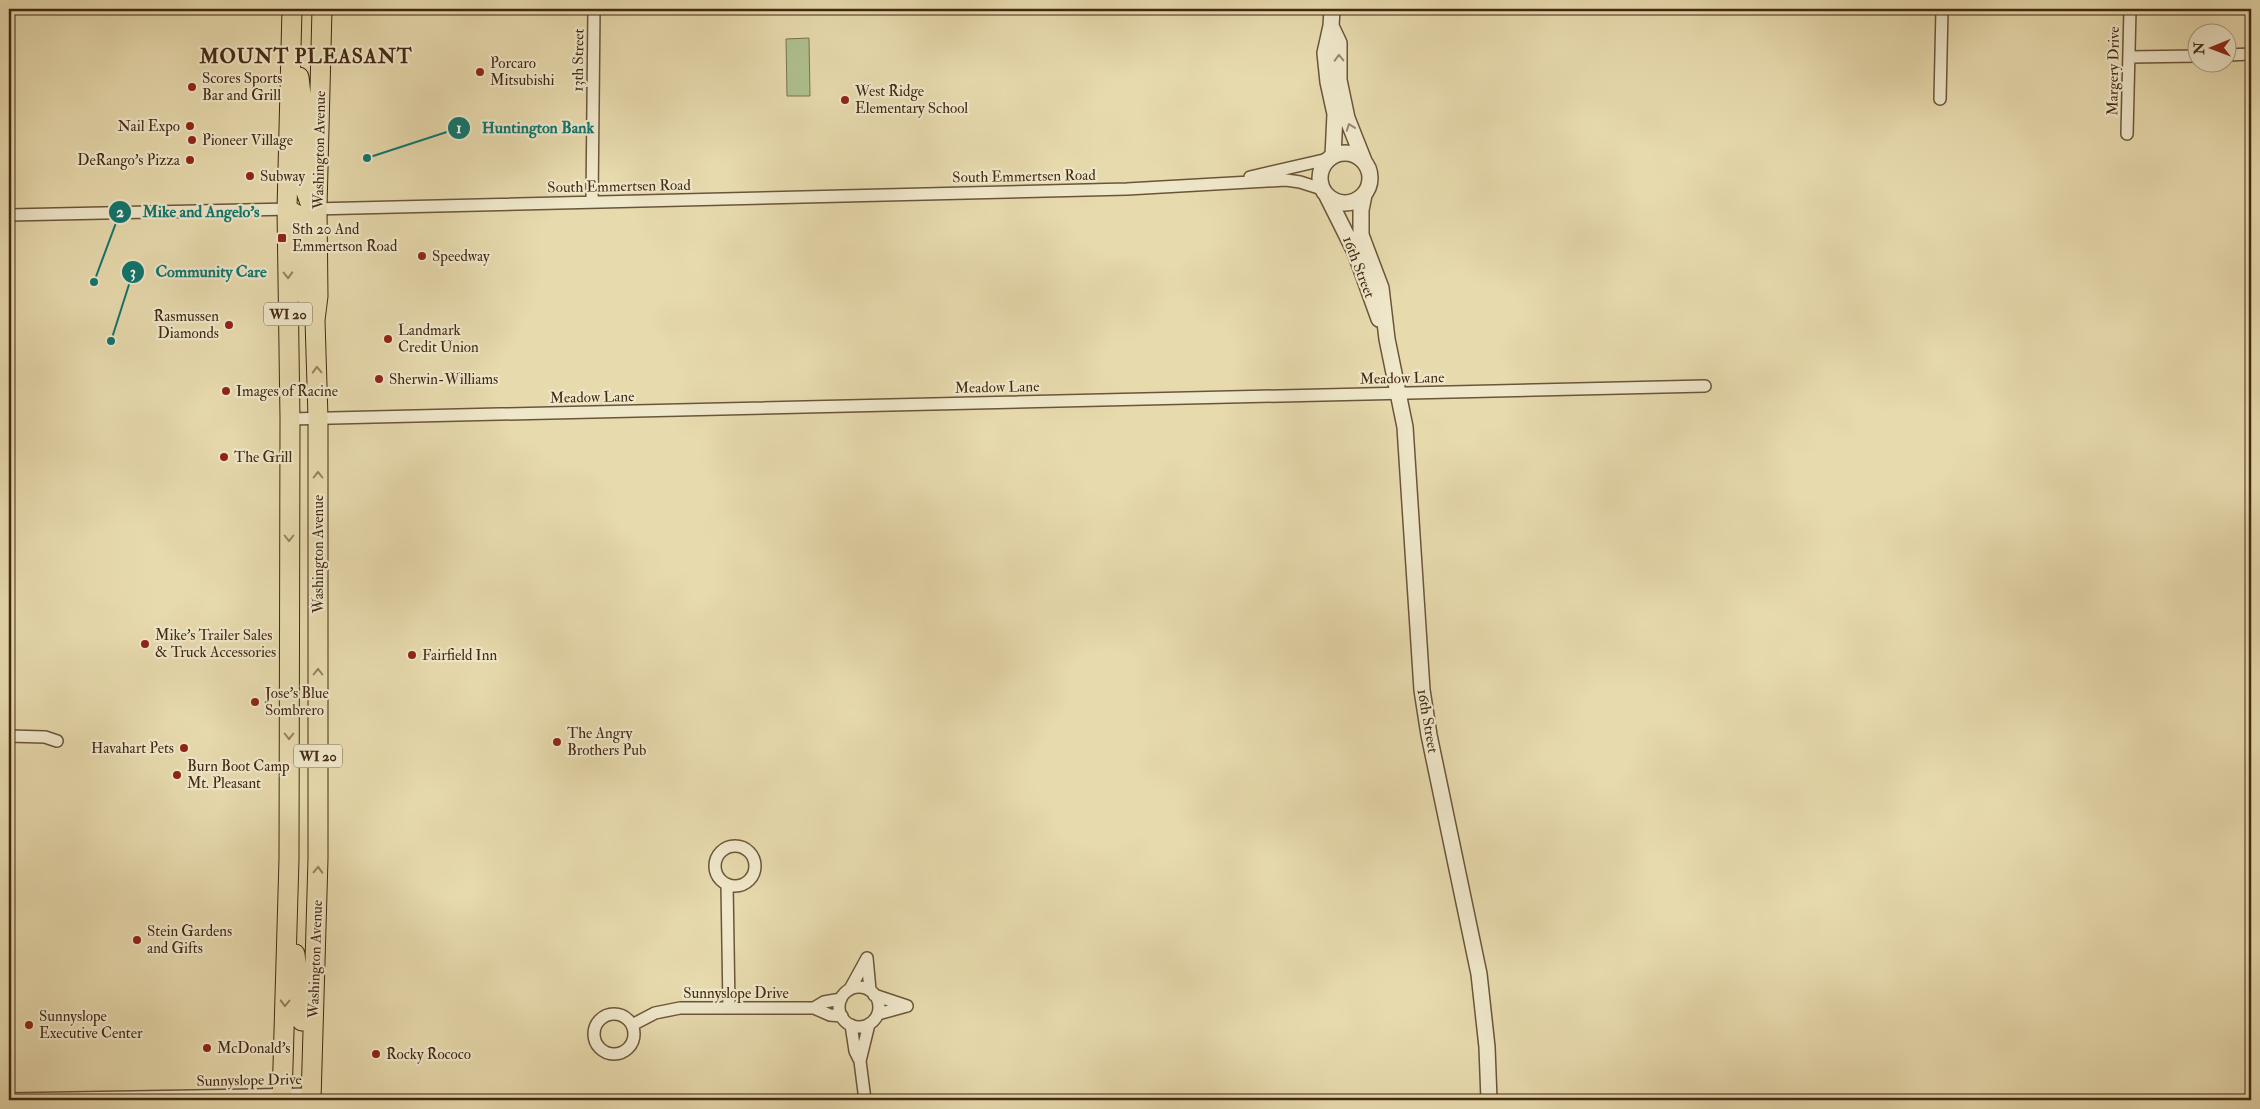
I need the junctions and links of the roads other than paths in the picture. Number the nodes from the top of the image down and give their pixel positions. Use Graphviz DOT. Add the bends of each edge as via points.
graph roads {
  1 [pos="292,9"];
  2 [pos="322,9"];
  3 [pos="594,9"];
  4 [pos="1332,9"];
  5 [pos="1942,9"];
  6 [pos="2130,9"];
  7 [pos="1331,26"];
  8 [pos="291,40"];
  9 [pos="2251,54"];
  10 [pos="2238,55"];
  11 [pos="2188,56"];
  12 [pos="2129,57"];
  13 [pos="1940,100"];
  14 [pos="2127,134"];
  15 [pos="1330,157"];
  16 [pos="1364,161"];
  17 [pos="1229,183"];
  18 [pos="1324,193"];
  19 [pos="1364,195"];
  20 [pos="592,202"];
  21 [pos="317,208"];
  22 [pos="287,209"];
  23 [pos="9,215"];
  24 [pos="315,320"];
  25 [pos="1387,339"];
  26 [pos="1705,386"];
  27 [pos="1400,393"];
  28 [pos="318,418"];
  29 [pos="290,420"];
  30 [pos="9,736"];
  31 [pos="57,741"];
  32 [pos="727,884"];
  33 [pos="288,903"];
  34 [pos="850,989"];
  35 [pos="872,992"];
  36 [pos="841,998"];
  37 [pos="729,1007"];
  38 [pos="814,1008"];
  39 [pos="878,1014"];
  40 [pos="842,1016"];
  41 [pos="869,1024"];
  42 [pos="632,1025"];
  43 [pos="850,1025"];
  44 [pos="860,1061"];
  45 [pos="296,1098"];
  46 [pos="70,1099"];
  47 [pos="9,1100"];
  48 [pos="865,1100"];
  49 [pos="1489,1100"];
  1 -- 8 [label="main road, Washington Avenue / WI 20"];
  2 -- 21 [label="main road, Washington Avenue / WI 20"];
  3 -- 20 [label="street, 13th Street"];
  4 -- 7 [label="street, 16th Street"];
  5 -- 13 [label="street"];
  6 -- 12 [label="street, Margery Drive"];
  7 -- 15 [label="street, 16th Street" via="1325,53 1335,114"];
  16 -- 7 [label="street, 16th Street, one-way" via="1347,118 1339,80 1339,44"];
  8 -- 21 [label="main road" via="304,110 304,186 307,198"];
  8 -- 22 [label="main road, Washington Avenue / WI 20"];
  9 -- 10 [label="street"];
  11 -- 12 [label="street"];
  12 -- 14 [label="street, Margery Drive"];
  15 -- 16 [label="street" via="1343,152 1352,153"];
  15 -- 17 [label="street, South Emmertsen Road"];
  15 -- 18 [label="street, 16th Street" via="1320,173"];
  16 -- 19 [label="street, 16th Street" via="1370,179"];
  17 -- 18 [label="street, South Emmertsen Road" via="1286,180 1300,182"];
  17 -- 20 [label="street, South Emmertsen Road" via="1127,189"];
  18 -- 19 [label="street" via="1341,203 1350,203"];
  18 -- 25 [label="street, 16th Street" via="1355,252"];
  19 -- 25 [label="street, 16th Street" via="1362,235 1381,288"];
  20 -- 21 [label="street, South Emmertsen Road"];
  21 -- 22 [label="street, South Emmertsen Road"];
  21 -- 24 [label="main road, Washington Avenue / WI 20" via="318,296"];
  22 -- 23 [label="street, South Emmertsen Road"];
  22 -- 24 [label="main road" via="302,221 304,290"];
  22 -- 29 [label="main road, Washington Avenue / WI 20, one-way"];
  28 -- 24 [label="main road, Washington Avenue / WI 20, one-way"];
  25 -- 27 [label="street, 16th Street"];
  26 -- 27 [label="street, Meadow Lane"];
  27 -- 28 [label="street, Meadow Lane"];
  27 -- 49 [label="street, 16th Street" via="1408,463 1422,690 1479,974"];
  28 -- 29 [label="street, Meadow Lane"];
  45 -- 28 [label="main road, Washington Avenue / WI 20, one-way" via="318,859"];
  29 -- 33 [label="main road, Washington Avenue / WI 20, one-way"];
  30 -- 31 [label="street" via="45,737"];
  32 -- 37 [label="street"];
  33 -- 45 [label="main road, Washington Avenue / WI 20, one-way"];
  33 -- 45 [label="main road" via="301,998"];
  34 -- 35 [label="street" via="864,988"];
  34 -- 35 [label="street" via="867,958"];
  34 -- 36 [label="street"];
  35 -- 39 [label="street" via="878,1001"];
  35 -- 39 [label="street" via="907,1006"];
  36 -- 38 [label="street, Sunnyslope Drive"];
  36 -- 40 [label="street"];
  37 -- 38 [label="street, Sunnyslope Drive"];
  37 -- 42 [label="street, Sunnyslope Drive" via="680,1008 655,1014"];
  38 -- 40 [label="street, Sunnyslope Drive"];
  39 -- 41 [label="street"];
  40 -- 43 [label="street"];
  41 -- 43 [label="street"];
  41 -- 44 [label="street"];
  43 -- 44 [label="street"];
  44 -- 48 [label="street"];
  45 -- 46 [label="street, Sunnyslope Drive"];
  46 -- 47 [label="street, Sunnyslope Drive"];
}
